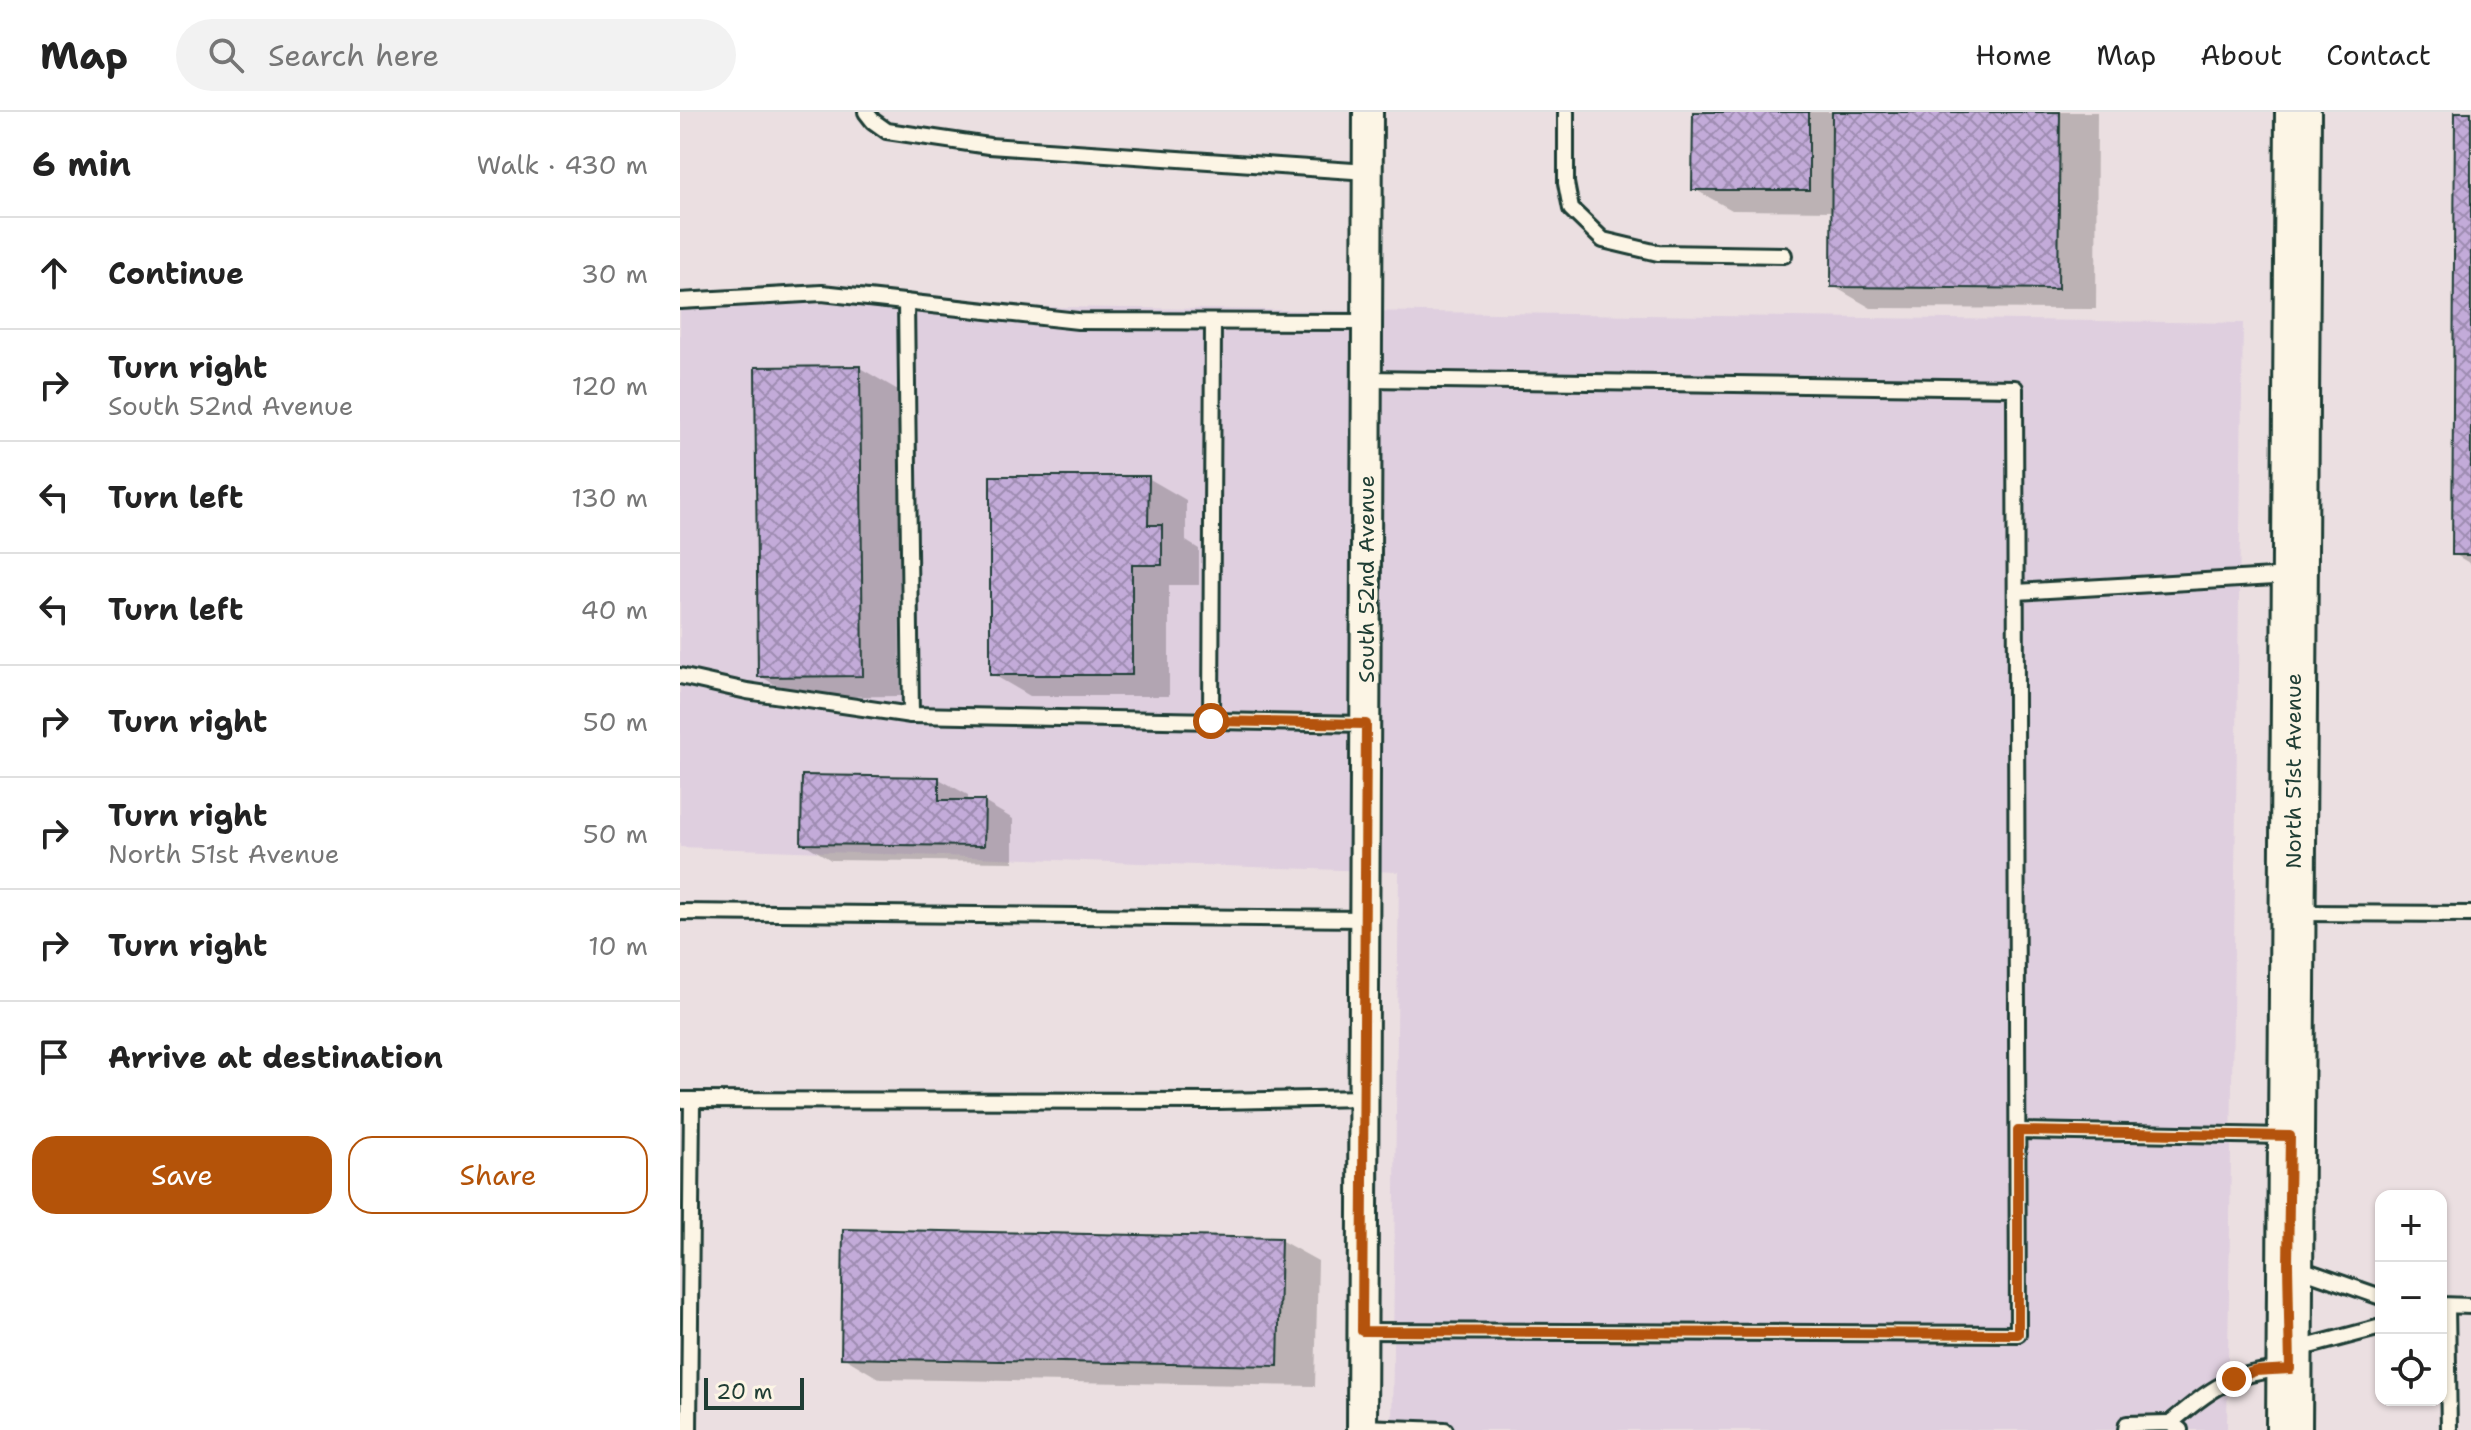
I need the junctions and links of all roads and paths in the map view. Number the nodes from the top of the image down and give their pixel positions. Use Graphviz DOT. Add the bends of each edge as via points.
graph roads {
  1 [pos="866,112"];
  2 [pos="1368,112"];
  3 [pos="1566,112"];
  4 [pos="2298,112"];
  5 [pos="1368,172"];
  6 [pos="1784,255"];
  7 [pos="680,301"];
  8 [pos="906,302"];
  9 [pos="1213,322"];
  10 [pos="1367,322"];
  11 [pos="1367,379"];
  12 [pos="2295,576"];
  13 [pos="2016,592"];
  14 [pos="680,676"];
  15 [pos="911,715"];
  16 [pos="1211,721"];
  17 [pos="1366,724"];
  18 [pos="680,912"];
  19 [pos="2292,913"];
  20 [pos="2471,914"];
  21 [pos="1365,919"];
  22 [pos="1364,1098"];
  23 [pos="686,1100"];
  24 [pos="2018,1131"];
  25 [pos="2290,1136"];
  26 [pos="2288,1264"];
  27 [pos="2375,1295"];
  28 [pos="2471,1306"];
  29 [pos="2447,1307"];
  30 [pos="2375,1329"];
  31 [pos="1362,1331"];
  32 [pos="2444,1334"];
  33 [pos="2290,1360"];
  34 [pos="2175,1427"];
  35 [pos="1362,1428"];
  36 [pos="689,1430"];
  37 [pos="1445,1430"];
  38 [pos="2126,1430"];
  39 [pos="2289,1430"];
  40 [pos="2449,1430"];
  1 -- 5 [label="lane" via="887,131 989,146"];
  2 -- 5 [label="street, South 52nd Avenue"];
  3 -- 6 [label="lane" via="1571,209 1603,240 1658,253"];
  4 -- 12 [label="main road, North 51st Avenue"];
  5 -- 10 [label="street, South 52nd Avenue"];
  7 -- 8 [label="lane" via="822,293"];
  8 -- 9 [label="lane" via="1078,321"];
  8 -- 15 [label="lane"];
  9 -- 10 [label="lane"];
  9 -- 16 [label="lane"];
  10 -- 11 [label="street, South 52nd Avenue"];
  11 -- 13 [label="lane" via="2015,388"];
  11 -- 17 [label="street, South 52nd Avenue"];
  12 -- 13 [label="lane"];
  12 -- 19 [label="main road, North 51st Avenue"];
  13 -- 24 [label="lane"];
  14 -- 15 [label="lane"];
  15 -- 16 [label="lane"];
  16 -- 17 [label="lane"];
  17 -- 21 [label="street, South 52nd Avenue"];
  18 -- 21 [label="lane"];
  19 -- 20 [label="lane"];
  19 -- 25 [label="main road, North 51st Avenue"];
  21 -- 22 [label="street, South 52nd Avenue"];
  22 -- 23 [label="lane"];
  22 -- 31 [label="street, South 52nd Avenue"];
  23 -- 36 [label="lane"];
  24 -- 25 [label="lane"];
  24 -- 31 [label="lane" via="2018,1334"];
  25 -- 26 [label="main road, North 51st Avenue"];
  26 -- 27 [label="lane"];
  26 -- 33 [label="main road, North 51st Avenue"];
  28 -- 29 [label="lane"];
  30 -- 33 [label="lane"];
  31 -- 35 [label="street, South 52nd Avenue"];
  32 -- 40 [label="lane"];
  33 -- 34 [label="lane" via="2209,1390"];
  33 -- 39 [label="main road, North 51st Avenue"];
  34 -- 38 [label="lane" via="2127,1424"];
  35 -- 37 [label="lane"];
}
